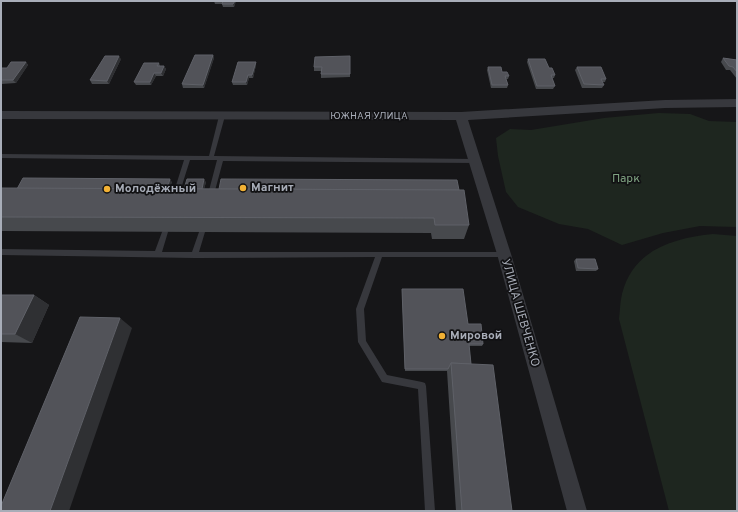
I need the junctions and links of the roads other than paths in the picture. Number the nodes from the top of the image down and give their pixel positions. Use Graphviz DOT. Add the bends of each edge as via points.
graph roads {
  1 [pos="737,103"];
  2 [pos="1,115"];
  3 [pos="222,116"];
  4 [pos="461,116"];
  5 [pos="1,156"];
  6 [pos="188,158"];
  7 [pos="211,158"];
  8 [pos="221,158"];
  9 [pos="475,161"];
  10 [pos="173,204"];
  11 [pos="208,204"];
  12 [pos="165,232"];
  13 [pos="202,232"];
  14 [pos="1,252"];
  15 [pos="158,254"];
  16 [pos="504,254"];
  17 [pos="195,255"];
  18 [pos="378,255"];
  19 [pos="430,511"];
  20 [pos="577,511"];
  1 -- 4 [label="street, ЮЖНАЯ УЛИЦА" via="665,104"];
  2 -- 3 [label="street, ЮЖНАЯ УЛИЦА"];
  3 -- 4 [label="street, ЮЖНАЯ УЛИЦА"];
  3 -- 7 [label="lane"];
  4 -- 9 [label="street, УЛИЦА ШЕВЧЕНКО"];
  5 -- 6 [label="lane"];
  6 -- 7 [label="lane"];
  6 -- 10 [label="lane"];
  7 -- 8 [label="lane"];
  8 -- 9 [label="lane"];
  8 -- 11 [label="lane"];
  9 -- 16 [label="street, УЛИЦА ШЕВЧЕНКО"];
  12 -- 15 [label="lane"];
  13 -- 17 [label="lane"];
  14 -- 15 [label="lane"];
  15 -- 17 [label="lane"];
  16 -- 18 [label="lane"];
  16 -- 20 [label="street, УЛИЦА ШЕВЧЕНКО"];
  17 -- 18 [label="lane"];
  18 -- 19 [label="lane" via="360,309 362,342 385,379 422,386"];
}
